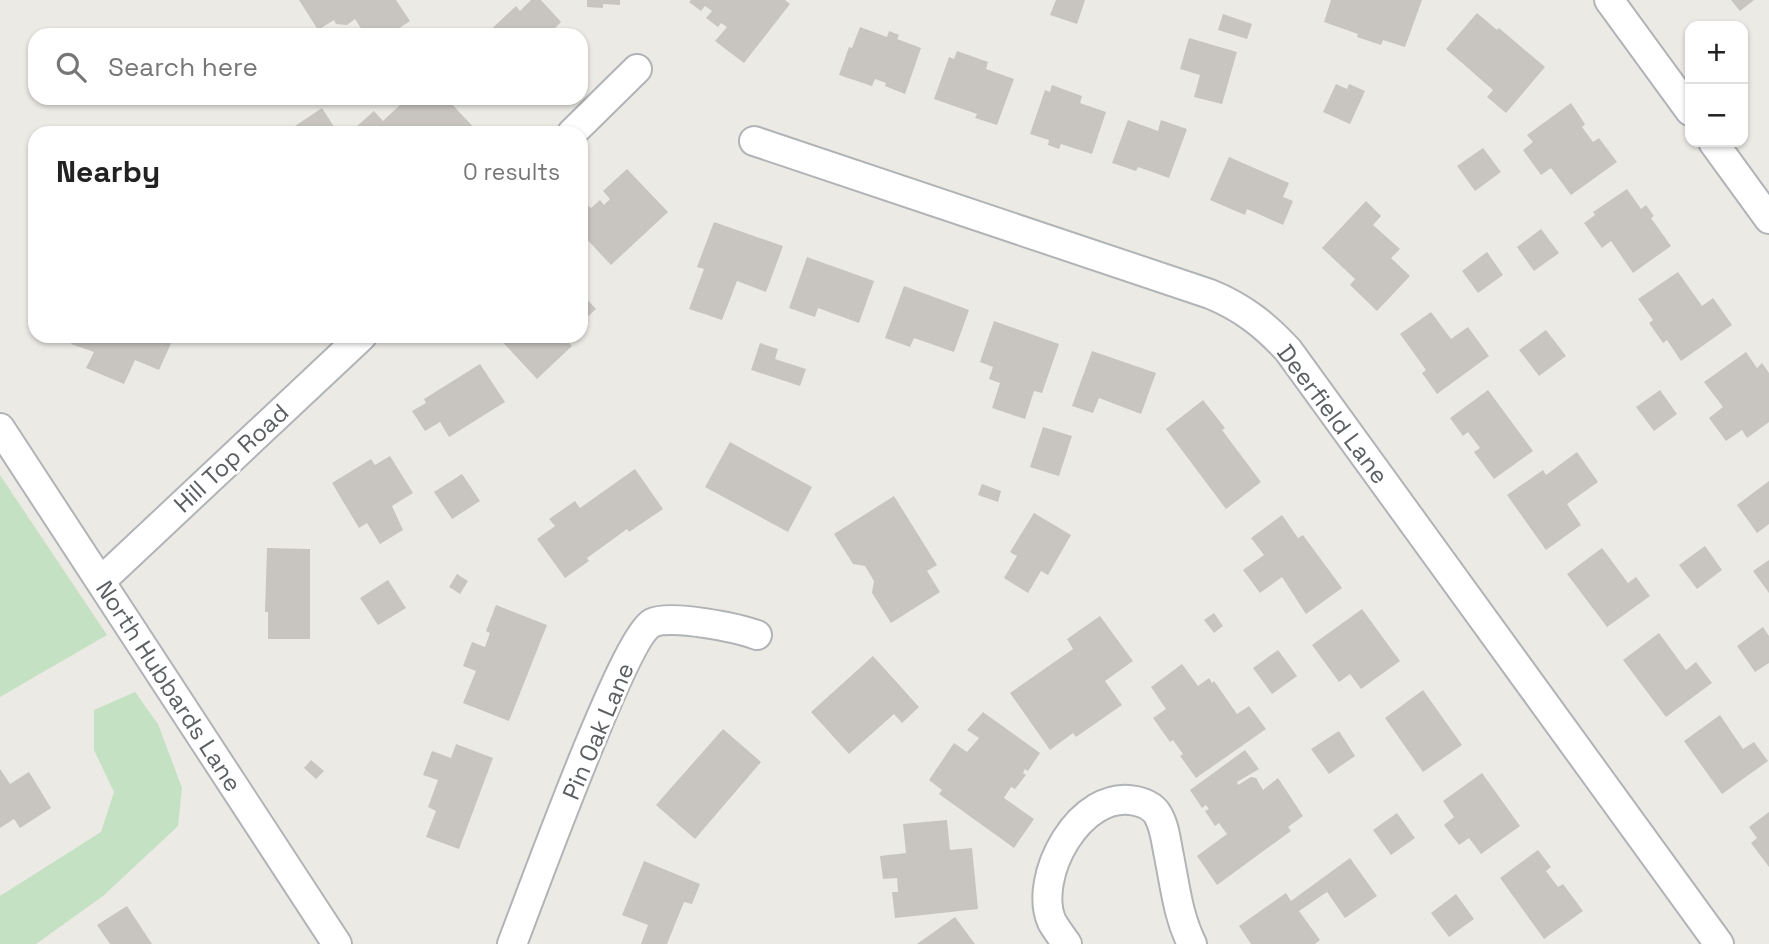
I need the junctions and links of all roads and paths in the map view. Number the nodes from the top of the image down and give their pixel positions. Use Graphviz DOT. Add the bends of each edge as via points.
graph roads {
  1 [pos="1609,0"];
  2 [pos="637,69"];
  3 [pos="1685,104"];
  4 [pos="579,126"];
  5 [pos="754,141"];
  6 [pos="1717,147"];
  7 [pos="1769,219"];
  8 [pos="355,343"];
  9 [pos="0,428"];
  10 [pos="101,580"];
  11 [pos="757,635"];
  12 [pos="337,944"];
  13 [pos="512,944"];
  14 [pos="1067,944"];
  15 [pos="1192,944"];
  16 [pos="1720,944"];
  1 -- 3 [label="street"];
  2 -- 4 [label="street"];
  5 -- 16 [label="street, Deerfield Lane" via="1210,294 1269,330"];
  6 -- 7 [label="street"];
  8 -- 10 [label="street, Hill Top Road"];
  9 -- 10 [label="street, North Hubbards Lane"];
  10 -- 12 [label="street, North Hubbards Lane"];
  11 -- 13 [label="street, Pin Oak Lane" via="719,624 659,620 649,624 608,699"];
  14 -- 15 [label="street" via="1051,920 1049,899 1051,874 1060,850 1093,808 1129,799 1148,804 1157,813 1182,924"];
}
